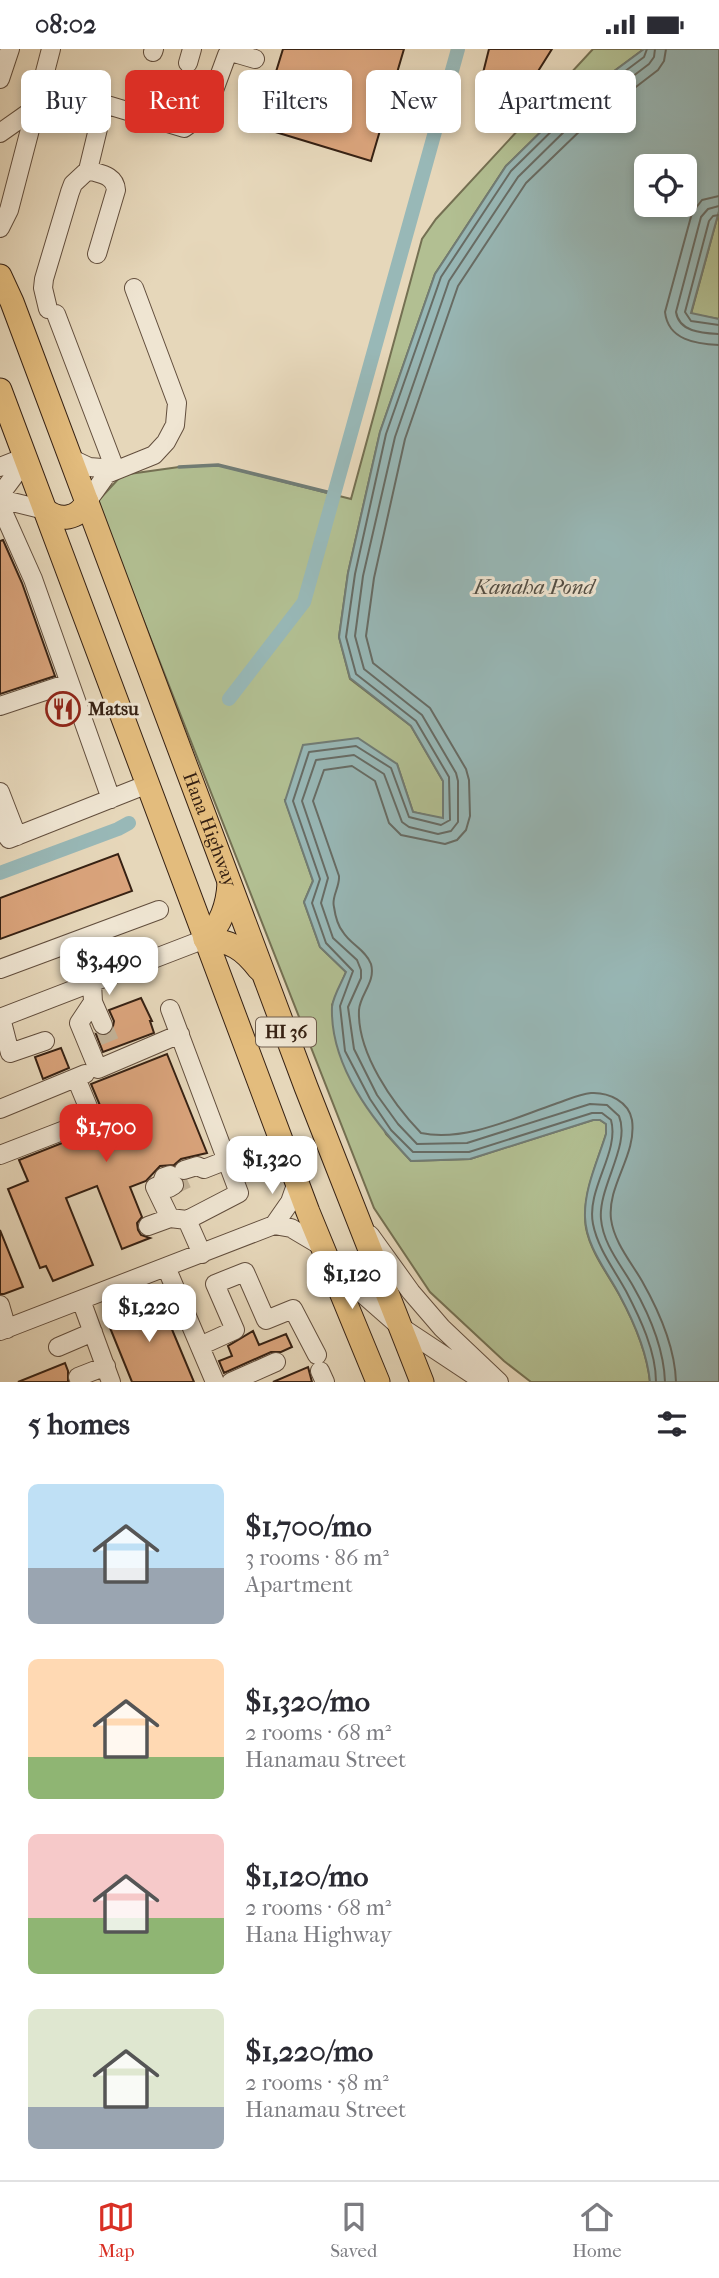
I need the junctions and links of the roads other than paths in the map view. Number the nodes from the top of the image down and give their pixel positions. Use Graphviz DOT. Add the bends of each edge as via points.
graph roads {
  1 [pos="10,49"];
  2 [pos="51,49"];
  3 [pos="255,59"];
  4 [pos="45,70"];
  5 [pos="0,79"];
  6 [pos="111,106"];
  7 [pos="21,118"];
  8 [pos="0,132"];
  9 [pos="28,133"];
  10 [pos="97,133"];
  11 [pos="88,170"];
  12 [pos="0,228"];
  13 [pos="97,254"];
  14 [pos="0,277"];
  15 [pos="134,288"];
  16 [pos="6,298"];
  17 [pos="0,390"];
  18 [pos="70,457"];
  19 [pos="25,458"];
  20 [pos="0,467"];
  21 [pos="115,469"];
  22 [pos="87,502"];
  23 [pos="1,506"];
  24 [pos="45,510"];
  25 [pos="69,683"];
  26 [pos="0,706"];
  27 [pos="148,784"];
  28 [pos="0,792"];
  29 [pos="111,799"];
  30 [pos="0,825"];
  31 [pos="17,836"];
  32 [pos="229,880"];
  33 [pos="159,910"];
  34 [pos="82,939"];
  35 [pos="205,939"];
  36 [pos="0,969"];
  37 [pos="265,977"];
  38 [pos="92,983"];
  39 [pos="93,1002"];
  40 [pos="170,1009"];
  41 [pos="0,1018"];
  42 [pos="103,1025"];
  43 [pos="180,1034"];
  44 [pos="44,1041"];
  45 [pos="5,1059"];
  46 [pos="98,1069"];
  47 [pos="76,1078"];
  48 [pos="0,1109"];
  49 [pos="0,1155"];
  50 [pos="227,1160"];
  51 [pos="297,1182"];
  52 [pos="354,1213"];
  53 [pos="178,1219"];
  54 [pos="148,1226"];
  55 [pos="274,1226"];
  56 [pos="202,1254"];
  57 [pos="328,1257"];
  58 [pos="166,1267"];
  59 [pos="81,1300"];
  60 [pos="0,1305"];
  61 [pos="266,1320"];
  62 [pos="398,1325"];
  63 [pos="4,1330"];
  64 [pos="235,1330"];
  65 [pos="93,1332"];
  66 [pos="200,1346"];
  67 [pos="58,1347"];
  68 [pos="276,1362"];
  69 [pos="320,1369"];
  70 [pos="108,1374"];
  71 [pos="78,1377"];
  72 [pos="215,1382"];
  73 [pos="230,1382"];
  74 [pos="378,1382"];
  75 [pos="422,1382"];
  76 [pos="484,1382"];
  77 [pos="499,1382"];
  1 -- 5 [label="street"];
  2 -- 4 [label="street"];
  3 -- 6 [label="street" via="231,52 227,55 213,93 184,128"];
  7 -- 8 [label="street"];
  9 -- 12 [label="street" via="13,197"];
  10 -- 11 [label="street"];
  11 -- 13 [label="street" via="112,178 116,190"];
  11 -- 21 [label="street" via="69,192 43,288"];
  14 -- 16 [label="main road, Hana Highway / HI 36"];
  15 -- 21 [label="street" via="177,403 175,425 154,455"];
  16 -- 18 [label="main road, Hana Highway / HI 36"];
  17 -- 19 [label="main road, HI 36"];
  18 -- 21 [label="street" via="89,467"];
  18 -- 22 [label="main road, Hana Highway / HI 36"];
  19 -- 20 [label="street"];
  19 -- 23 [label="street"];
  19 -- 24 [label="main road, HI 36"];
  21 -- 22 [label="street"];
  22 -- 24 [label="main road" via="67,518"];
  22 -- 32 [label="main road, Hana Highway / HI 36"];
  23 -- 24 [label="street"];
  23 -- 25 [label="street" via="33,579"];
  24 -- 27 [label="main road, HI 36"];
  25 -- 26 [label="street"];
  25 -- 29 [label="street"];
  27 -- 29 [label="street"];
  27 -- 35 [label="main road, HI 36"];
  28 -- 31 [label="street"];
  29 -- 31 [label="street"];
  30 -- 31 [label="street" via="9,839"];
  32 -- 35 [label="main road" via="225,908"];
  32 -- 37 [label="main road, Hana Highway / HI 36"];
  33 -- 34 [label="street"];
  34 -- 36 [label="street"];
  34 -- 38 [label="street"];
  35 -- 37 [label="main road, HI 36" via="233,945"];
  35 -- 38 [label="street"];
  35 -- 51 [label="main road, HI 36"];
  37 -- 52 [label="main road, Hana Highway / HI 36"];
  38 -- 39 [label="street"];
  38 -- 41 [label="street"];
  39 -- 42 [label="street"];
  39 -- 46 [label="street" via="79,1023"];
  40 -- 43 [label="street"];
  41 -- 45 [label="street"];
  43 -- 46 [label="street" via="115,1055"];
  43 -- 50 [label="street"];
  44 -- 45 [label="street"];
  46 -- 47 [label="street"];
  47 -- 48 [label="street"];
  47 -- 49 [label="street" via="93,1119"];
  50 -- 53 [label="street" via="239,1193"];
  50 -- 53 [label="street" via="204,1169 197,1166 155,1187"];
  51 -- 55 [label="street"];
  51 -- 57 [label="main road, HI 36"];
  52 -- 62 [label="main road, Hana Highway / HI 36"];
  52 -- 77 [label="street" via="442,1328"];
  53 -- 54 [label="street"];
  53 -- 56 [label="street"];
  55 -- 56 [label="street"];
  55 -- 57 [label="street" via="291,1227"];
  56 -- 58 [label="street"];
  57 -- 62 [label="street"];
  57 -- 74 [label="main road, HI 36"];
  58 -- 59 [label="street"];
  58 -- 66 [label="street"];
  59 -- 63 [label="street"];
  59 -- 65 [label="street"];
  60 -- 63 [label="street"];
  61 -- 64 [label="street"];
  61 -- 64 [label="street" via="245,1272 215,1284"];
  61 -- 69 [label="street" via="293,1309"];
  62 -- 75 [label="main road, Hana Highway / HI 36"];
  62 -- 76 [label="street"];
  64 -- 66 [label="street"];
  65 -- 67 [label="street"];
  65 -- 70 [label="street"];
  66 -- 72 [label="street"];
  68 -- 73 [label="street"];
  70 -- 71 [label="street"];
}
